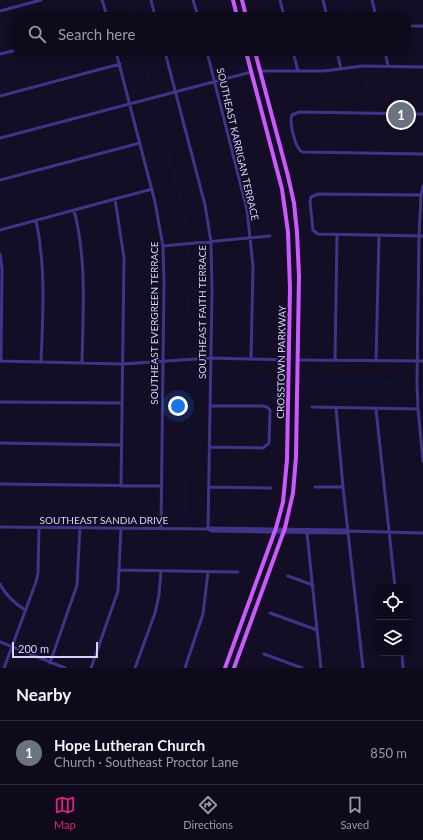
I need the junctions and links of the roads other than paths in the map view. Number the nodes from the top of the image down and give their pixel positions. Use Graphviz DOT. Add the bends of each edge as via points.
graph roads {
  1 [pos="41,0"];
  2 [pos="102,0"];
  3 [pos="151,0"];
  4 [pos="194,0"];
  5 [pos="232,0"];
  6 [pos="242,0"];
  7 [pos="280,0"];
  8 [pos="323,0"];
  9 [pos="372,0"];
  10 [pos="0,11"];
  11 [pos="106,12"];
  12 [pos="154,12"];
  13 [pos="197,12"];
  14 [pos="236,12"];
  15 [pos="245,12"];
  16 [pos="283,12"];
  17 [pos="326,12"];
  18 [pos="375,12"];
  19 [pos="411,26"];
  20 [pos="423,26"];
  21 [pos="12,51"];
  22 [pos="0,54"];
  23 [pos="117,56"];
  24 [pos="166,56"];
  25 [pos="208,56"];
  26 [pos="247,56"];
  27 [pos="256,56"];
  28 [pos="294,56"];
  29 [pos="337,56"];
  30 [pos="386,56"];
  31 [pos="120,64"];
  32 [pos="388,66"];
  33 [pos="423,67"];
  34 [pos="341,69"];
  35 [pos="260,71"];
  36 [pos="251,72"];
  37 [pos="298,72"];
  38 [pos="215,81"];
  39 [pos="175,92"];
  40 [pos="0,96"];
  41 [pos="130,104"];
  42 [pos="423,114"];
  43 [pos="0,138"];
  44 [pos="269,138"];
  45 [pos="278,139"];
  46 [pos="140,143"];
  47 [pos="423,154"];
  48 [pos="0,180"];
  49 [pos="423,186"];
  50 [pos="152,189"];
  51 [pos="421,195"];
  52 [pos="114,199"];
  53 [pos="74,210"];
  54 [pos="36,220"];
  55 [pos="0,230"];
  56 [pos="379,234"];
  57 [pos="337,235"];
  58 [pos="270,236"];
  59 [pos="421,236"];
  60 [pos="251,238"];
  61 [pos="211,242"];
  62 [pos="163,246"];
  63 [pos="0,254"];
  64 [pos="290,288"];
  65 [pos="299,291"];
  66 [pos="210,358"];
  67 [pos="251,359"];
  68 [pos="289,360"];
  69 [pos="298,360"];
  70 [pos="335,360"];
  71 [pos="0,361"];
  72 [pos="376,361"];
  73 [pos="417,361"];
  74 [pos="423,361"];
  75 [pos="41,362"];
  76 [pos="163,362"];
  77 [pos="82,363"];
  78 [pos="123,364"];
  79 [pos="0,402"];
  80 [pos="122,403"];
  81 [pos="210,406"];
  82 [pos="312,407"];
  83 [pos="336,408"];
  84 [pos="376,409"];
  85 [pos="418,409"];
  86 [pos="0,443"];
  87 [pos="121,445"];
  88 [pos="209,447"];
  89 [pos="423,461"];
  90 [pos="0,484"];
  91 [pos="121,486"];
  92 [pos="161,486"];
  93 [pos="209,487"];
  94 [pos="315,487"];
  95 [pos="343,487"];
  96 [pos="271,488"];
  97 [pos="0,527"];
  98 [pos="80,527"];
  99 [pos="39,528"];
  100 [pos="121,528"];
  101 [pos="162,528"];
  102 [pos="208,529"];
  103 [pos="275,530"];
  104 [pos="285,530"];
  105 [pos="348,531"];
  106 [pos="389,532"];
  107 [pos="307,533"];
  108 [pos="423,533"];
  109 [pos="119,570"];
  110 [pos="161,571"];
  111 [pos="208,572"];
  112 [pos="238,572"];
  113 [pos="288,576"];
  114 [pos="0,584"];
  115 [pos="313,584"];
  116 [pos="395,584"];
  117 [pos="25,610"];
  118 [pos="270,613"];
  119 [pos="317,630"];
  120 [pos="0,642"];
  121 [pos="12,648"];
  122 [pos="264,654"];
  123 [pos="402,656"];
  124 [pos="50,663"];
  125 [pos="4,668"];
  126 [pos="65,668"];
  127 [pos="91,668"];
  128 [pos="134,668"];
  129 [pos="185,668"];
  130 [pos="225,668"];
  131 [pos="234,668"];
  132 [pos="302,668"];
  133 [pos="321,668"];
  134 [pos="363,668"];
  135 [pos="403,668"];
  1 -- 10 [label="street"];
  2 -- 11 [label="street"];
  3 -- 12 [label="street"];
  4 -- 13 [label="street"];
  5 -- 14 [label="main road"];
  6 -- 15 [label="main road"];
  7 -- 16 [label="street"];
  8 -- 17 [label="street"];
  9 -- 18 [label="street"];
  19 -- 20 [label="street"];
  21 -- 22 [label="street"];
  23 -- 31 [label="street, SOUTHEAST EVERGREEN TERRACE"];
  24 -- 39 [label="street, SOUTHEAST FAITH TERRACE"];
  25 -- 38 [label="street, SOUTHEAST KARRIGAN TERRACE"];
  26 -- 36 [label="main road, CROSSTOWN PARKWAY"];
  27 -- 35 [label="main road, CROSSTOWN PARKWAY"];
  28 -- 37 [label="street"];
  29 -- 34 [label="street"];
  30 -- 32 [label="street"];
  31 -- 40 [label="street"];
  31 -- 41 [label="street, SOUTHEAST EVERGREEN TERRACE"];
  32 -- 33 [label="street"];
  32 -- 34 [label="street"];
  34 -- 37 [label="street"];
  35 -- 37 [label="street"];
  35 -- 45 [label="main road, CROSSTOWN PARKWAY"];
  36 -- 38 [label="street"];
  36 -- 44 [label="main road, CROSSTOWN PARKWAY"];
  38 -- 39 [label="street"];
  38 -- 60 [label="street, SOUTHEAST KARRIGAN TERRACE" via="247,210"];
  39 -- 41 [label="street"];
  39 -- 61 [label="street, SOUTHEAST FAITH TERRACE" via="205,205"];
  41 -- 43 [label="street"];
  41 -- 46 [label="street, SOUTHEAST EVERGREEN TERRACE"];
  42 -- 47 [label="street" via="296,112 291,119 300,152"];
  44 -- 45 [label="main road" via="273,136"];
  44 -- 64 [label="main road, CROSSTOWN PARKWAY" via="286,210"];
  45 -- 65 [label="main road, CROSSTOWN PARKWAY" via="292,192 299,252"];
  46 -- 48 [label="street"];
  46 -- 50 [label="street, SOUTHEAST EVERGREEN TERRACE"];
  49 -- 51 [label="street"];
  50 -- 52 [label="street"];
  50 -- 62 [label="street, SOUTHEAST EVERGREEN TERRACE"];
  51 -- 57 [label="street" via="313,195 313,230 316,233"];
  51 -- 59 [label="street"];
  52 -- 53 [label="street"];
  52 -- 78 [label="street" via="124,258"];
  53 -- 54 [label="street"];
  53 -- 77 [label="street" via="83,266"];
  54 -- 55 [label="street"];
  54 -- 75 [label="street" via="43,274"];
  56 -- 57 [label="street"];
  56 -- 59 [label="street"];
  56 -- 72 [label="street"];
  57 -- 70 [label="street"];
  58 -- 60 [label="street"];
  59 -- 73 [label="street"];
  60 -- 61 [label="street"];
  60 -- 67 [label="street, SOUTHEAST KARRIGAN TERRACE"];
  61 -- 62 [label="street"];
  61 -- 66 [label="street, SOUTHEAST FAITH TERRACE"];
  62 -- 76 [label="street, SOUTHEAST EVERGREEN TERRACE"];
  63 -- 71 [label="street"];
  64 -- 65 [label="main road" via="293,292"];
  64 -- 68 [label="main road, CROSSTOWN PARKWAY"];
  65 -- 69 [label="main road, CROSSTOWN PARKWAY"];
  66 -- 67 [label="street"];
  66 -- 76 [label="street"];
  66 -- 81 [label="street, SOUTHEAST FAITH TERRACE"];
  67 -- 68 [label="street"];
  68 -- 103 [label="main road, CROSSTOWN PARKWAY" via="287,468"];
  69 -- 70 [label="street"];
  69 -- 104 [label="main road, CROSSTOWN PARKWAY" via="296,466"];
  70 -- 72 [label="street"];
  71 -- 75 [label="street"];
  72 -- 73 [label="street"];
  73 -- 74 [label="street"];
  73 -- 85 [label="street"];
  75 -- 77 [label="street"];
  76 -- 78 [label="street"];
  76 -- 92 [label="street, SOUTHEAST EVERGREEN TERRACE"];
  77 -- 78 [label="street"];
  78 -- 80 [label="street"];
  79 -- 80 [label="street"];
  80 -- 87 [label="street"];
  81 -- 88 [label="street, SOUTHEAST FAITH TERRACE"];
  81 -- 88 [label="street" via="267,407 270,410 267,446"];
  82 -- 83 [label="street"];
  83 -- 84 [label="street"];
  83 -- 95 [label="street"];
  84 -- 85 [label="street"];
  84 -- 106 [label="street"];
  85 -- 89 [label="street"];
  86 -- 87 [label="street"];
  87 -- 91 [label="street"];
  88 -- 93 [label="street, SOUTHEAST FAITH TERRACE"];
  90 -- 91 [label="street"];
  91 -- 92 [label="street"];
  92 -- 101 [label="street, SOUTHEAST EVERGREEN TERRACE"];
  93 -- 96 [label="street"];
  93 -- 102 [label="street, SOUTHEAST FAITH TERRACE"];
  94 -- 95 [label="street"];
  95 -- 105 [label="street"];
  97 -- 99 [label="street, SOUTHEAST SANDIA DRIVE"];
  98 -- 99 [label="street, SOUTHEAST SANDIA DRIVE"];
  98 -- 100 [label="street, SOUTHEAST SANDIA DRIVE"];
  98 -- 124 [label="street" via="77,585"];
  99 -- 117 [label="street" via="38,573"];
  100 -- 101 [label="street, SOUTHEAST SANDIA DRIVE"];
  100 -- 109 [label="street"];
  101 -- 102 [label="street, SOUTHEAST SANDIA DRIVE"];
  102 -- 103 [label="street, SOUTHEAST SANDIA DRIVE"];
  103 -- 104 [label="street, SOUTHEAST SANDIA DRIVE"];
  103 -- 130 [label="main road, CROSSTOWN PARKWAY"];
  104 -- 105 [label="street, SOUTHEAST SANDIA DRIVE"];
  104 -- 107 [label="street, SOUTHEAST SANDIA DRIVE"];
  104 -- 131 [label="main road, CROSSTOWN PARKWAY"];
  105 -- 106 [label="street, SOUTHEAST SANDIA DRIVE"];
  105 -- 107 [label="street, SOUTHEAST SANDIA DRIVE"];
  105 -- 134 [label="street"];
  106 -- 108 [label="street, SOUTHEAST SANDIA DRIVE"];
  106 -- 116 [label="street"];
  107 -- 115 [label="street"];
  109 -- 110 [label="street"];
  109 -- 127 [label="street" via="114,604"];
  110 -- 111 [label="street"];
  110 -- 128 [label="street" via="155,614"];
  111 -- 112 [label="street"];
  111 -- 129 [label="street" via="203,614"];
  113 -- 115 [label="street"];
  114 -- 117 [label="street" via="14,603"];
  115 -- 119 [label="street"];
  117 -- 121 [label="street"];
  118 -- 119 [label="street"];
  119 -- 133 [label="street"];
  120 -- 121 [label="street"];
  121 -- 124 [label="street"];
  121 -- 125 [label="street"];
  122 -- 132 [label="street"];
  123 -- 135 [label="street"];
  124 -- 126 [label="street"];
}
